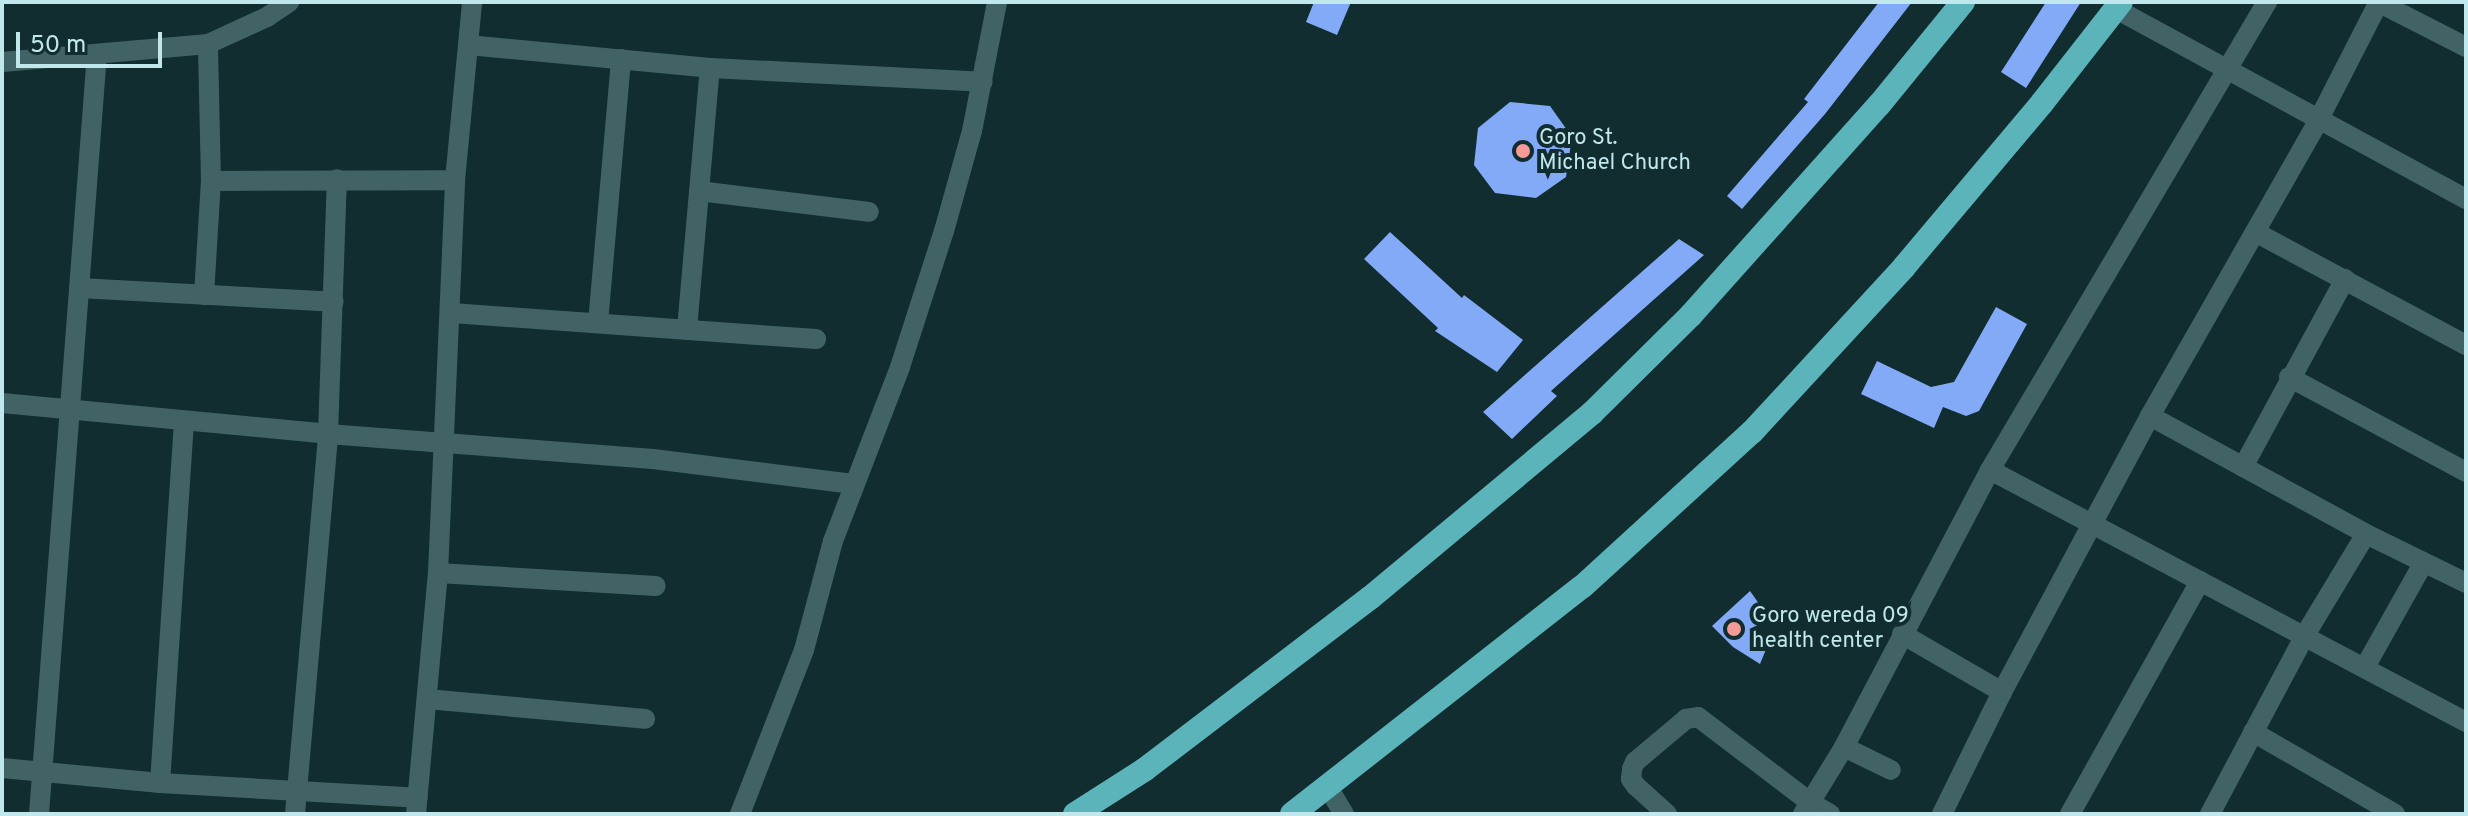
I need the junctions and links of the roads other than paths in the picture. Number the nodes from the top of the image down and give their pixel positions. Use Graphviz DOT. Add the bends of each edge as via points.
graph roads {
  1 [pos="289,2"];
  2 [pos="472,2"];
  3 [pos="997,2"];
  4 [pos="2267,2"];
  5 [pos="2378,2"];
  6 [pos="1962,3"];
  7 [pos="2118,5"];
  8 [pos="208,44"];
  9 [pos="468,45"];
  10 [pos="2466,46"];
  11 [pos="97,54"];
  12 [pos="621,59"];
  13 [pos="2,62"];
  14 [pos="710,68"];
  15 [pos="2228,71"];
  16 [pos="983,82"];
  17 [pos="2318,121"];
  18 [pos="337,179"];
  19 [pos="455,180"];
  20 [pos="211,181"];
  21 [pos="699,191"];
  22 [pos="2466,199"];
  23 [pos="869,212"];
  24 [pos="2255,232"];
  25 [pos="2345,279"];
  26 [pos="79,288"];
  27 [pos="204,295"];
  28 [pos="334,302"];
  29 [pos="452,313"];
  30 [pos="598,323"];
  31 [pos="687,329"];
  32 [pos="816,339"];
  33 [pos="2466,345"];
  34 [pos="2289,377"];
  35 [pos="2,403"];
  36 [pos="70,409"];
  37 [pos="2150,416"];
  38 [pos="184,422"];
  39 [pos="328,434"];
  40 [pos="444,443"];
  41 [pos="2243,467"];
  42 [pos="1990,470"];
  43 [pos="2466,472"];
  44 [pos="853,484"];
  45 [pos="2092,524"];
  46 [pos="2366,534"];
  47 [pos="2424,562"];
  48 [pos="438,573"];
  49 [pos="2200,581"];
  50 [pos="2466,583"];
  51 [pos="656,586"];
  52 [pos="1902,634"];
  53 [pos="2305,635"];
  54 [pos="2365,667"];
  55 [pos="2002,692"];
  56 [pos="427,699"];
  57 [pos="645,719"];
  58 [pos="2466,722"];
  59 [pos="2253,732"];
  60 [pos="1844,747"];
  61 [pos="2,768"];
  62 [pos="1891,770"];
  63 [pos="43,772"];
  64 [pos="160,783"];
  65 [pos="1329,789"];
  66 [pos="296,792"];
  67 [pos="417,806"];
  68 [pos="2368,808"];
  69 [pos="1807,809"];
  70 [pos="39,814"];
  71 [pos="295,814"];
  72 [pos="740,814"];
  73 [pos="1075,814"];
  74 [pos="1293,814"];
  75 [pos="1344,814"];
  76 [pos="1667,814"];
  77 [pos="1830,814"];
  78 [pos="1942,814"];
  79 [pos="2070,814"];
  80 [pos="2210,814"];
  81 [pos="2395,814"];
  1 -- 8 [label="street"];
  2 -- 9 [label="street"];
  3 -- 16 [label="street"];
  4 -- 15 [label="street"];
  5 -- 10 [label="street"];
  5 -- 17 [label="street"];
  6 -- 73 [label="highway" via="1879,105 1691,315 1592,413 1370,598 1144,770"];
  7 -- 15 [label="street"];
  7 -- 65 [label="highway" via="1904,267 1752,432 1582,587"];
  8 -- 11 [label="street"];
  8 -- 20 [label="street"];
  9 -- 12 [label="street"];
  9 -- 19 [label="street"];
  11 -- 13 [label="street"];
  11 -- 26 [label="street"];
  12 -- 14 [label="street"];
  12 -- 30 [label="street"];
  14 -- 16 [label="street"];
  14 -- 21 [label="street"];
  15 -- 17 [label="street"];
  15 -- 42 [label="street"];
  16 -- 44 [label="street" via="940,246"];
  17 -- 22 [label="street"];
  17 -- 24 [label="street"];
  18 -- 19 [label="street"];
  18 -- 20 [label="street"];
  18 -- 28 [label="street"];
  19 -- 29 [label="street"];
  20 -- 27 [label="street"];
  21 -- 23 [label="street"];
  21 -- 31 [label="street"];
  24 -- 25 [label="street"];
  24 -- 37 [label="street"];
  25 -- 33 [label="street"];
  25 -- 34 [label="street"];
  26 -- 27 [label="street"];
  26 -- 36 [label="street"];
  27 -- 28 [label="street"];
  28 -- 39 [label="street"];
  29 -- 30 [label="street"];
  29 -- 40 [label="street"];
  30 -- 31 [label="street"];
  31 -- 32 [label="street"];
  34 -- 41 [label="street"];
  34 -- 43 [label="street"];
  35 -- 36 [label="street"];
  36 -- 38 [label="street"];
  36 -- 63 [label="street"];
  37 -- 41 [label="street"];
  37 -- 45 [label="street"];
  38 -- 39 [label="street"];
  38 -- 64 [label="street"];
  39 -- 40 [label="street"];
  39 -- 66 [label="street"];
  40 -- 44 [label="street" via="653,459"];
  40 -- 48 [label="street"];
  41 -- 46 [label="street"];
  42 -- 45 [label="street"];
  42 -- 52 [label="street"];
  44 -- 72 [label="street" via="804,650"];
  45 -- 49 [label="street"];
  45 -- 55 [label="street"];
  46 -- 47 [label="street"];
  46 -- 53 [label="street"];
  47 -- 50 [label="street"];
  47 -- 54 [label="street"];
  48 -- 51 [label="street"];
  48 -- 56 [label="street"];
  49 -- 53 [label="street"];
  49 -- 79 [label="street"];
  52 -- 55 [label="street"];
  52 -- 60 [label="street"];
  53 -- 54 [label="street"];
  53 -- 59 [label="street"];
  54 -- 58 [label="street"];
  55 -- 78 [label="street"];
  56 -- 57 [label="street"];
  56 -- 67 [label="street"];
  59 -- 68 [label="street"];
  59 -- 80 [label="street"];
  60 -- 62 [label="street"];
  60 -- 69 [label="street"];
  61 -- 63 [label="street"];
  63 -- 64 [label="street"];
  63 -- 70 [label="street"];
  64 -- 66 [label="street"];
  65 -- 74 [label="highway"];
  65 -- 75 [label="street"];
  66 -- 67 [label="street"];
  66 -- 71 [label="street"];
  68 -- 81 [label="street"];
  69 -- 76 [label="street" via="1698,717 1686,719 1632,769 1636,786"];
  69 -- 77 [label="street"];
}
